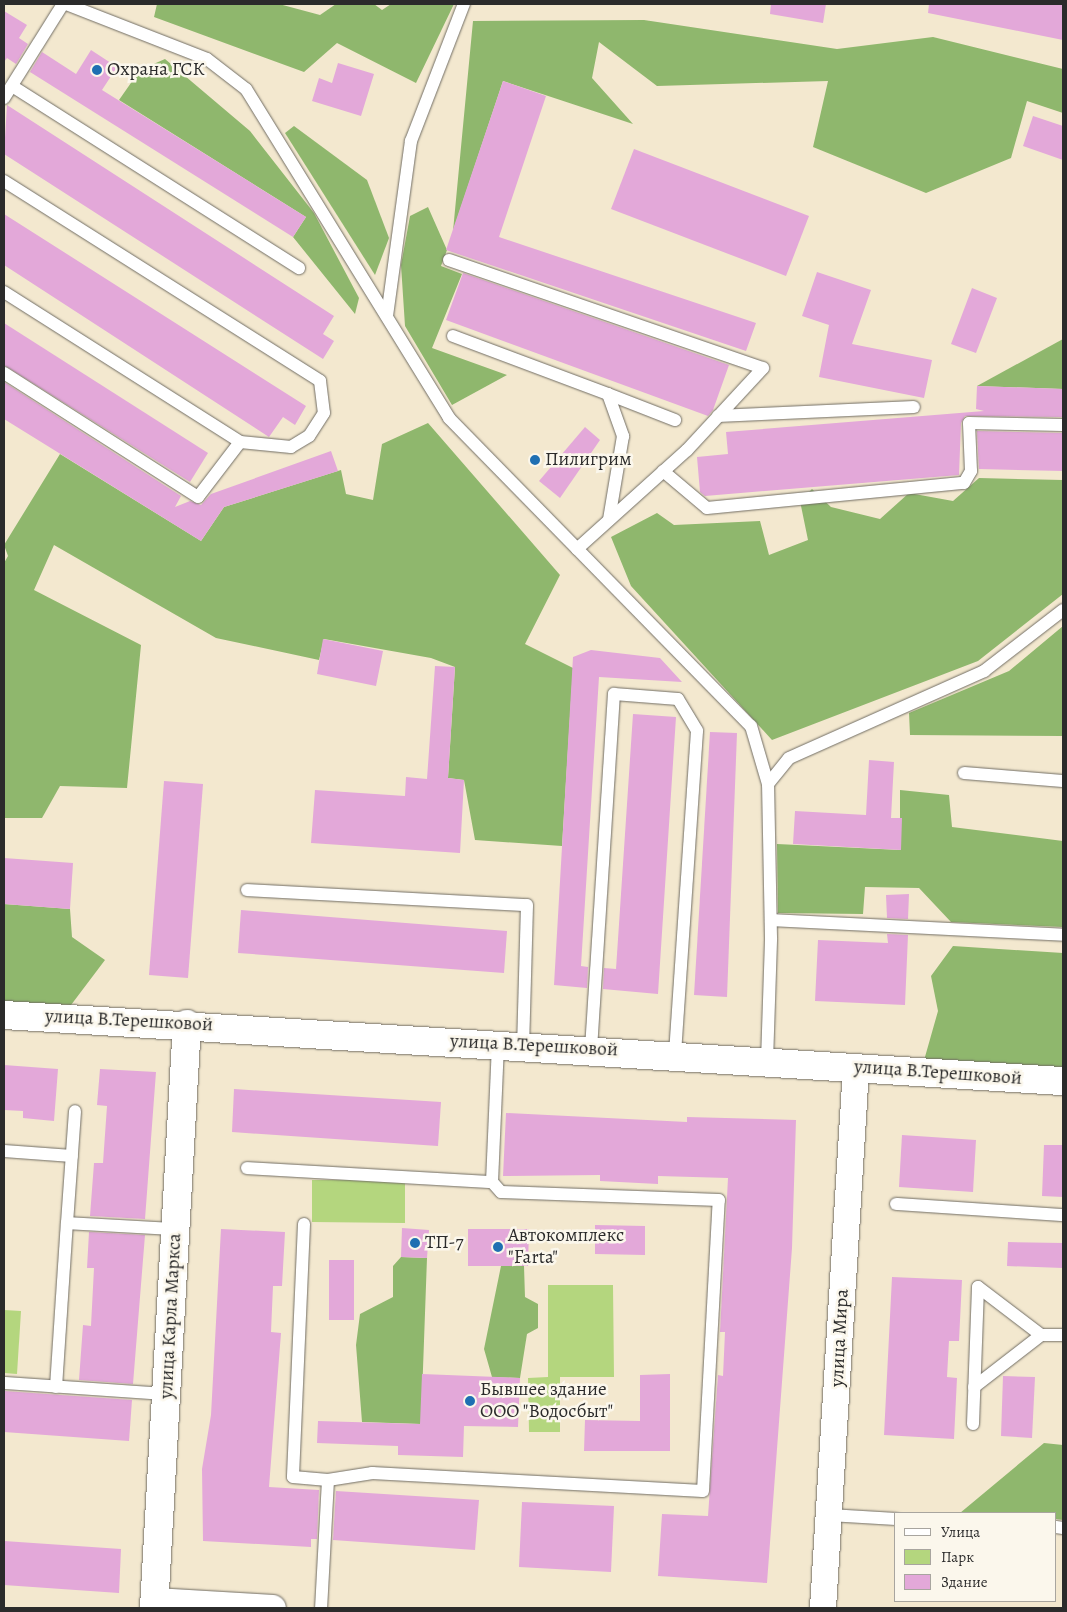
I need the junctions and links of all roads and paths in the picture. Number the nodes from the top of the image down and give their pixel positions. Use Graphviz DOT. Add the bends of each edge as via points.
graph roads {
  1 [pos="65,4"];
  2 [pos="464,4"];
  3 [pos="12,86"];
  4 [pos="4,98"];
  5 [pos="4,181"];
  6 [pos="450,260"];
  7 [pos="300,268"];
  8 [pos="4,292"];
  9 [pos="387,316"];
  10 [pos="453,336"];
  11 [pos="4,373"];
  12 [pos="608,394"];
  13 [pos="914,407"];
  14 [pos="718,416"];
  15 [pos="675,420"];
  16 [pos="1063,425"];
  17 [pos="240,442"];
  18 [pos="662,471"];
  19 [pos="609,520"];
  20 [pos="577,550"];
  21 [pos="1063,610"];
  22 [pos="964,772"];
  23 [pos="1063,781"];
  24 [pos="768,784"];
  25 [pos="246,890"];
  26 [pos="771,920"];
  27 [pos="1063,935"];
  28 [pos="4,1015"];
  29 [pos="187,1024"];
  30 [pos="510,1044"];
  31 [pos="592,1050"];
  32 [pos="675,1054"];
  33 [pos="767,1061"];
  34 [pos="856,1068"];
  35 [pos="1063,1081"];
  36 [pos="75,1111"];
  37 [pos="4,1151"];
  38 [pos="72,1156"];
  39 [pos="247,1168"];
  40 [pos="492,1182"];
  41 [pos="896,1204"];
  42 [pos="1063,1215"];
  43 [pos="67,1224"];
  44 [pos="304,1224"];
  45 [pos="176,1229"];
  46 [pos="1041,1335"];
  47 [pos="1063,1335"];
  48 [pos="4,1384"];
  49 [pos="56,1387"];
  50 [pos="974,1387"];
  51 [pos="167,1394"];
  52 [pos="973,1424"];
  53 [pos="328,1480"];
  54 [pos="829,1515"];
  55 [pos="894,1519"];
  56 [pos="154,1604"];
  57 [pos="273,1608"];
  58 [pos="321,1608"];
  59 [pos="823,1608"];
  1 -- 3 [label="lane"];
  1 -- 9 [label="lane" via="207,59 246,89"];
  2 -- 9 [label="lane" via="411,141"];
  3 -- 4 [label="lane"];
  3 -- 7 [label="lane"];
  5 -- 17 [label="lane" via="320,381 324,413 309,436 291,447"];
  6 -- 14 [label="lane" via="764,368"];
  8 -- 17 [label="lane"];
  9 -- 20 [label="lane" via="450,418"];
  10 -- 12 [label="lane"];
  11 -- 17 [label="lane" via="198,497"];
  12 -- 15 [label="lane"];
  12 -- 19 [label="lane" via="623,436"];
  13 -- 14 [label="lane"];
  14 -- 18 [label="lane"];
  16 -- 18 [label="lane" via="969,423 970,471 964,482 707,508"];
  18 -- 19 [label="lane"];
  19 -- 20 [label="lane"];
  20 -- 24 [label="lane" via="751,726"];
  21 -- 24 [label="lane" via="984,671 789,758"];
  22 -- 23 [label="lane"];
  24 -- 26 [label="lane"];
  25 -- 30 [label="lane" via="527,906"];
  26 -- 27 [label="lane"];
  26 -- 33 [label="lane"];
  28 -- 29 [label="main road, улица В.Терешковой"];
  29 -- 30 [label="main road, улица В.Терешковой"];
  29 -- 45 [label="main road, улица Карла Маркса"];
  30 -- 31 [label="main road, улица В.Терешковой"];
  30 -- 40 [label="lane"];
  31 -- 32 [label="main road, улица В.Терешковой"];
  31 -- 32 [label="lane" via="614,694 678,699 697,731"];
  32 -- 33 [label="main road, улица В.Терешковой"];
  33 -- 34 [label="main road, улица В.Терешковой"];
  34 -- 35 [label="main road, улица В.Терешковой"];
  34 -- 54 [label="street, улица Мира"];
  36 -- 38 [label="lane"];
  37 -- 38 [label="lane"];
  38 -- 43 [label="lane"];
  39 -- 40 [label="lane"];
  40 -- 53 [label="lane" via="501,1192 719,1200 703,1491 372,1474"];
  41 -- 42 [label="lane"];
  43 -- 45 [label="lane"];
  43 -- 49 [label="lane"];
  44 -- 53 [label="lane" via="293,1477"];
  45 -- 51 [label="main road, улица Карла Маркса"];
  46 -- 47 [label="lane"];
  46 -- 50 [label="lane"];
  46 -- 50 [label="lane" via="978,1287"];
  48 -- 49 [label="lane"];
  49 -- 51 [label="lane"];
  50 -- 52 [label="lane"];
  51 -- 56 [label="main road, улица Карла Маркса"];
  53 -- 58 [label="lane"];
  54 -- 55 [label="lane"];
  54 -- 59 [label="street, улица Мира"];
  56 -- 57 [label="street"];
}
